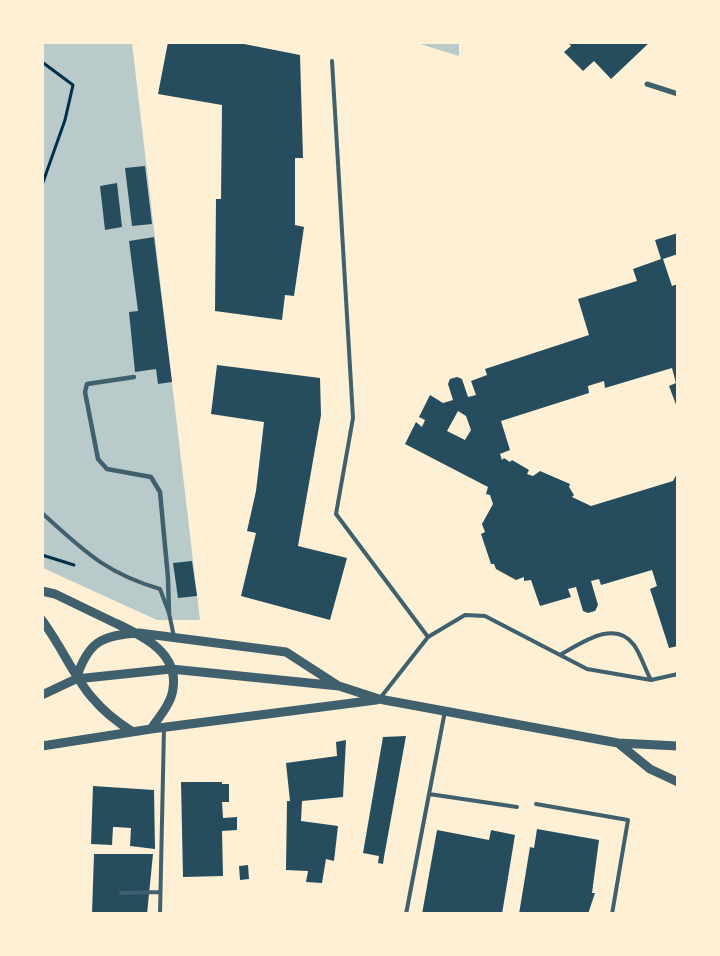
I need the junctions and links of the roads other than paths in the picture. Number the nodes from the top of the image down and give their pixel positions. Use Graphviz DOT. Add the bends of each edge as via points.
graph roads {
  1 [pos="332,61"];
  2 [pos="648,84"];
  3 [pos="678,94"];
  4 [pos="134,377"];
  5 [pos="42,513"];
  6 [pos="42,591"];
  7 [pos="169,613"];
  8 [pos="42,620"];
  9 [pos="139,633"];
  10 [pos="428,637"];
  11 [pos="174,639"];
  12 [pos="560,655"];
  13 [pos="170,669"];
  14 [pos="678,674"];
  15 [pos="76,679"];
  16 [pos="651,680"];
  17 [pos="340,686"];
  18 [pos="42,695"];
  19 [pos="379,699"];
  20 [pos="445,710"];
  21 [pos="164,728"];
  22 [pos="151,729"];
  23 [pos="133,732"];
  24 [pos="618,743"];
  25 [pos="42,746"];
  26 [pos="678,746"];
  27 [pos="678,782"];
  28 [pos="429,794"];
  29 [pos="536,804"];
  30 [pos="517,807"];
  31 [pos="160,892"];
  32 [pos="121,893"];
  33 [pos="160,914"];
  34 [pos="406,914"];
  35 [pos="612,914"];
  1 -- 10 [label="lane" via="353,418 336,514"];
  2 -- 3 [label="street"];
  4 -- 7 [label="street" via="87,384 85,392 98,459 107,469 151,477 160,492"];
  5 -- 7 [label="lane" via="99,563 133,581 160,589"];
  6 -- 9 [label="street"];
  7 -- 11 [label="lane"];
  8 -- 15 [label="street"];
  9 -- 11 [label="street"];
  9 -- 13 [label="street" via="162,651"];
  9 -- 15 [label="street" via="102,638 84,657"];
  10 -- 12 [label="lane" via="465,615 485,616"];
  10 -- 19 [label="lane"];
  11 -- 17 [label="street" via="286,652"];
  12 -- 16 [label="lane" via="588,669"];
  12 -- 16 [label="lane" via="600,634 620,634 633,644"];
  13 -- 15 [label="street"];
  13 -- 17 [label="street"];
  13 -- 22 [label="street" via="174,679 173,691 169,703"];
  14 -- 16 [label="lane"];
  15 -- 18 [label="street"];
  15 -- 23 [label="street" via="100,709"];
  17 -- 19 [label="street"];
  19 -- 20 [label="street"];
  19 -- 21 [label="street"];
  20 -- 24 [label="street"];
  20 -- 28 [label="lane"];
  21 -- 22 [label="street"];
  21 -- 31 [label="lane"];
  22 -- 23 [label="street"];
  23 -- 25 [label="street"];
  24 -- 26 [label="street"];
  24 -- 27 [label="street" via="650,769"];
  28 -- 30 [label="lane"];
  28 -- 34 [label="lane"];
  29 -- 35 [label="lane" via="628,820"];
  31 -- 32 [label="lane"];
  31 -- 33 [label="lane"];
}
